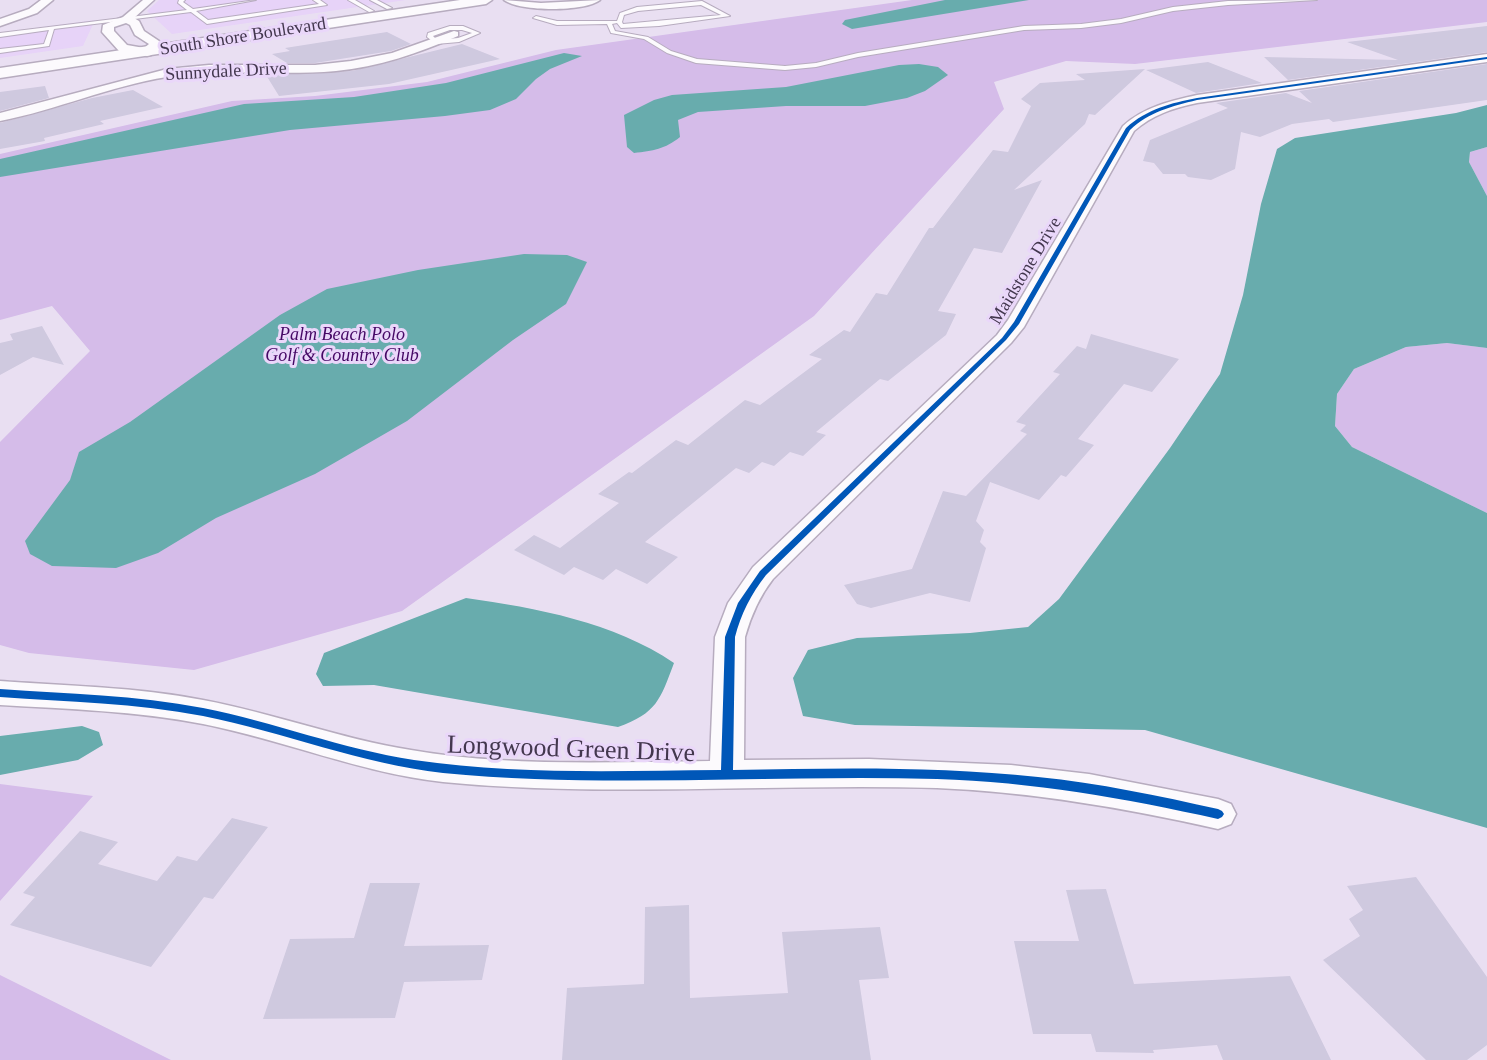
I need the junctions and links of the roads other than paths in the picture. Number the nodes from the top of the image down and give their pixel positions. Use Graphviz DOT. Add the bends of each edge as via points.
graph roads {
  1 [pos="48,0"];
  2 [pos="149,0"];
  3 [pos="182,0"];
  4 [pos="253,0"];
  5 [pos="316,0"];
  6 [pos="351,0"];
  7 [pos="442,0"];
  8 [pos="486,0"];
  9 [pos="509,0"];
  10 [pos="526,0"];
  11 [pos="576,0"];
  12 [pos="595,0"];
  13 [pos="1314,0"];
  14 [pos="678,2"];
  15 [pos="372,5"];
  16 [pos="192,10"];
  17 [pos="536,18"];
  18 [pos="127,19"];
  19 [pos="619,22"];
  20 [pos="0,23"];
  21 [pos="609,23"];
  22 [pos="52,28"];
  23 [pos="454,34"];
  24 [pos="0,35"];
  25 [pos="436,42"];
  26 [pos="151,47"];
  27 [pos="123,48"];
  28 [pos="0,51"];
  29 [pos="1487,58"];
  30 [pos="0,66"];
  31 [pos="0,74"];
  32 [pos="0,117"];
  33 [pos="0,693"];
  34 [pos="727,775"];
  35 [pos="1218,814"];
  1 -- 20 [label="street" via="33,11"];
  2 -- 18 [label="street"];
  3 -- 16 [label="lane"];
  4 -- 16 [label="lane"];
  5 -- 16 [label="lane" via="324,5 207,22"];
  6 -- 15 [label="lane"];
  7 -- 15 [label="street, South Shore Boulevard" via="389,8"];
  8 -- 26 [label="street, South Shore Boulevard"];
  9 -- 12 [label="street" via="532,7"];
  10 -- 11 [label="street"];
  13 -- 21 [label="lane" via="1228,3 1173,9 1121,21 1024,28 816,66 785,68 696,61 669,52 646,38 613,32"];
  14 -- 19 [label="lane" via="622,14"];
  14 -- 19 [label="lane" via="702,3 728,15 649,25 621,26"];
  15 -- 26 [label="street, South Shore Boulevard"];
  16 -- 18 [label="lane"];
  17 -- 21 [label="lane" via="557,23"];
  18 -- 22 [label="lane"];
  18 -- 26 [label="street" via="135,23"];
  18 -- 27 [label="street" via="109,25 108,32"];
  19 -- 21 [label="lane"];
  22 -- 24 [label="lane"];
  22 -- 28 [label="lane" via="47,45"];
  23 -- 25 [label="street, Sunnydale Drive"];
  25 -- 25 [label="lane" via="459,40 477,33 464,28 435,31 430,37"];
  25 -- 32 [label="street, Sunnydale Drive" via="397,56 336,67 167,73"];
  26 -- 27 [label="street, South Shore Boulevard"];
  26 -- 31 [label="street, South Shore Boulevard"];
  27 -- 30 [label="street, South Shore Boulevard"];
  29 -- 34 [label="street, Maidstone Drive" via="1197,99 1163,108 1134,123 1004,339 752,587 730,637"];
  33 -- 34 [label="street, Longwood Green Drive" via="130,700 205,713 353,753 440,768 531,775"];
  34 -- 35 [label="street, Longwood Green Drive" via="1012,778 1113,791"];
}
